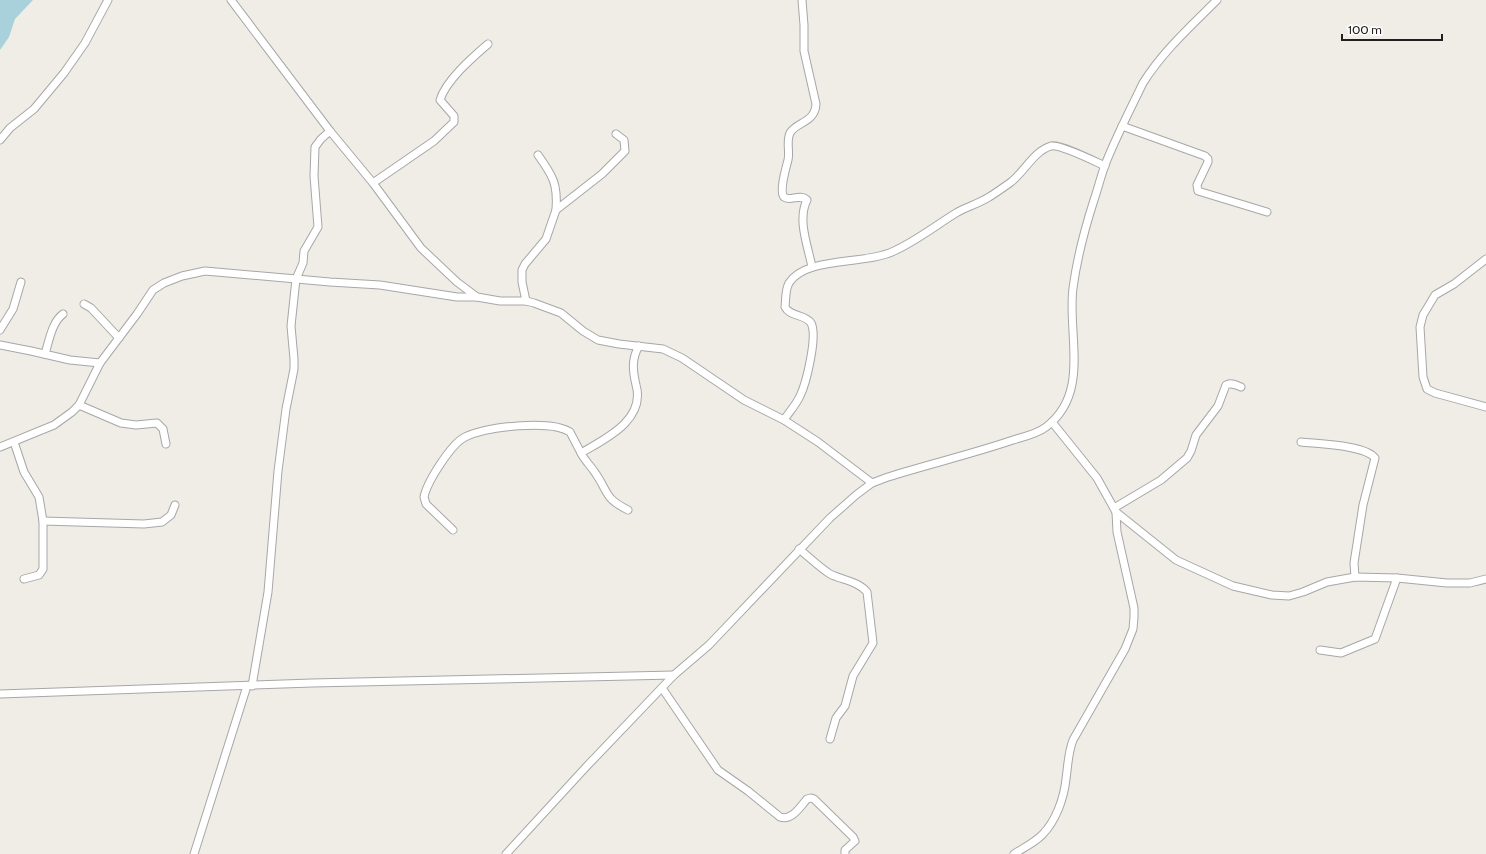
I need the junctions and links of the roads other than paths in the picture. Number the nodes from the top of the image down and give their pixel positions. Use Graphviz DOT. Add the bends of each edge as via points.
graph roads {
  1 [pos="108,0"];
  2 [pos="231,0"];
  3 [pos="802,0"];
  4 [pos="1217,0"];
  5 [pos="488,44"];
  6 [pos="1122,126"];
  7 [pos="330,131"];
  8 [pos="616,134"];
  9 [pos="0,140"];
  10 [pos="538,155"];
  11 [pos="1105,166"];
  12 [pos="373,183"];
  13 [pos="556,210"];
  14 [pos="1267,212"];
  15 [pos="1486,259"];
  16 [pos="812,267"];
  17 [pos="296,279"];
  18 [pos="21,282"];
  19 [pos="477,297"];
  20 [pos="526,301"];
  21 [pos="84,304"];
  22 [pos="63,314"];
  23 [pos="0,330"];
  24 [pos="119,338"];
  25 [pos="0,345"];
  26 [pos="639,346"];
  27 [pos="45,354"];
  28 [pos="100,363"];
  29 [pos="1241,387"];
  30 [pos="79,405"];
  31 [pos="1486,407"];
  32 [pos="784,420"];
  33 [pos="1052,422"];
  34 [pos="14,442"];
  35 [pos="1302,442"];
  36 [pos="166,444"];
  37 [pos="0,447"];
  38 [pos="581,453"];
  39 [pos="872,484"];
  40 [pos="175,505"];
  41 [pos="628,510"];
  42 [pos="1115,510"];
  43 [pos="43,521"];
  44 [pos="453,530"];
  45 [pos="799,549"];
  46 [pos="1355,577"];
  47 [pos="1397,578"];
  48 [pos="24,579"];
  49 [pos="1486,579"];
  50 [pos="1320,650"];
  51 [pos="674,675"];
  52 [pos="249,686"];
  53 [pos="662,688"];
  54 [pos="0,694"];
  55 [pos="830,738"];
  56 [pos="194,854"];
  57 [pos="506,854"];
  58 [pos="844,854"];
  59 [pos="1014,854"];
  1 -- 9 [label="street" via="88,38 64,73 34,109 10,128"];
  2 -- 7 [label="street"];
  3 -- 16 [label="street" via="804,51 816,110 789,134 790,154 783,195 789,199 803,197 807,200 803,225"];
  4 -- 6 [label="street" via="1172,44 1150,71"];
  5 -- 12 [label="street" via="442,94 440,100 454,116 454,122 434,141"];
  6 -- 11 [label="street"];
  6 -- 14 [label="street" via="1205,156 1208,162 1197,185 1198,191"];
  7 -- 12 [label="street"];
  7 -- 17 [label="street" via="315,147 314,176 318,226 304,251 303,263"];
  8 -- 13 [label="street" via="624,140 625,151 602,174"];
  10 -- 13 [label="street" via="556,185"];
  11 -- 16 [label="street" via="1060,146 1051,146 1034,157 1012,181 988,198 960,211 892,252 867,259"];
  11 -- 33 [label="street" via="1079,255 1073,287 1075,358 1072,385 1069,397"];
  12 -- 19 [label="street" via="421,248"];
  13 -- 20 [label="street" via="546,239 522,270"];
  15 -- 31 [label="street" via="1433,297 1423,315 1420,327 1423,376 1427,389"];
  16 -- 32 [label="street" via="795,276 787,290 785,307 811,324 812,345 808,373 800,396"];
  17 -- 19 [label="street" via="380,285 457,297"];
  17 -- 24 [label="street" via="205,271 182,276 153,290"];
  17 -- 52 [label="street" via="291,326 294,369 278,471 268,592"];
  18 -- 23 [label="street" via="14,309"];
  19 -- 20 [label="street" via="500,301"];
  20 -- 26 [label="street" via="561,313 598,340"];
  21 -- 24 [label="street" via="91,308"];
  22 -- 27 [label="street" via="57,320"];
  24 -- 28 [label="street"];
  25 -- 27 [label="street"];
  26 -- 32 [label="street" via="663,349 682,358 744,400"];
  26 -- 38 [label="street" via="634,356 637,396 632,416 601,442"];
  27 -- 28 [label="street" via="74,361"];
  28 -- 30 [label="street"];
  29 -- 42 [label="street" via="1228,383 1226,385 1218,406 1198,432 1190,455 1180,465"];
  30 -- 34 [label="street" via="54,425"];
  30 -- 36 [label="street" via="121,423 157,423 163,429"];
  32 -- 39 [label="street" via="835,454"];
  33 -- 39 [label="street" via="1034,433"];
  33 -- 42 [label="street" via="1097,478"];
  34 -- 37 [label="street"];
  34 -- 43 [label="street" via="24,472 40,497"];
  35 -- 46 [label="street" via="1343,446 1368,453 1375,458 1363,505 1354,563"];
  38 -- 41 [label="street" via="608,496"];
  38 -- 44 [label="street" via="570,432 551,427 510,426 466,437 446,456 435,472 424,497 426,504"];
  39 -- 45 [label="street" via="830,518"];
  40 -- 43 [label="street" via="171,515 162,522 144,524"];
  42 -- 46 [label="street" via="1176,560 1233,586 1265,594 1289,596 1327,582"];
  42 -- 59 [label="street" via="1117,532 1134,608 1133,629 1121,656 1074,740 1069,753 1064,789 1055,815 1042,836"];
  43 -- 48 [label="street" via="43,569 39,575"];
  45 -- 51 [label="street" via="709,645"];
  45 -- 55 [label="street" via="827,572 861,586 867,592 873,642 853,676 845,706 836,718"];
  46 -- 47 [label="street"];
  47 -- 49 [label="street" via="1447,583 1470,583"];
  47 -- 50 [label="street" via="1375,639 1341,653"];
  51 -- 52 [label="street"];
  51 -- 53 [label="street"];
  52 -- 54 [label="street"];
  52 -- 56 [label="street"];
  53 -- 57 [label="street"];
  53 -- 58 [label="street" via="722,774 785,819 790,818 807,799 811,798 853,837 855,841"];
}
